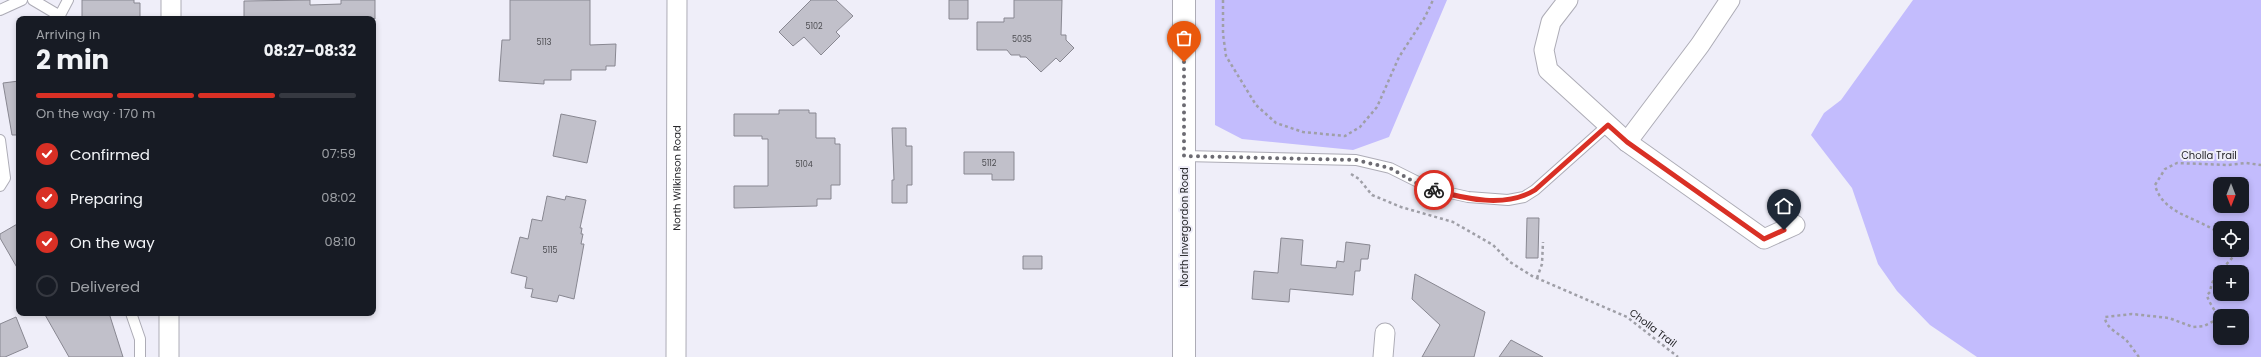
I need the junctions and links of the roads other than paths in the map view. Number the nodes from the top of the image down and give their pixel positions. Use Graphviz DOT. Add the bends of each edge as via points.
graph roads {
  1 [pos="22,0"];
  2 [pos="33,0"];
  3 [pos="68,0"];
  4 [pos="172,0"];
  5 [pos="677,0"];
  6 [pos="1184,0"];
  7 [pos="1568,0"];
  8 [pos="1730,0"];
  9 [pos="0,10"];
  10 [pos="56,16"];
  11 [pos="60,16"];
  12 [pos="171,16"];
  13 [pos="1608,125"];
  14 [pos="0,140"];
  15 [pos="1627,142"];
  16 [pos="1184,156"];
  17 [pos="0,186"];
  18 [pos="1795,225"];
  19 [pos="132,316"];
  20 [pos="169,316"];
  21 [pos="1385,333"];
  22 [pos="140,357"];
  23 [pos="169,357"];
  24 [pos="676,357"];
  25 [pos="1184,357"];
  26 [pos="1383,357"];
  1 -- 9 [label="lane"];
  2 -- 10 [label="lane"];
  3 -- 11 [label="lane"];
  4 -- 12 [label="street"];
  5 -- 24 [label="street, North Wilkinson Road"];
  6 -- 16 [label="street, North Invergordon Road"];
  7 -- 13 [label="street" via="1551,22 1544,50 1548,70"];
  8 -- 15 [label="street" via="1700,45"];
  13 -- 15 [label="street"];
  13 -- 16 [label="lane" via="1535,190 1524,197 1508,200 1450,194 1416,183 1390,168 1356,160"];
  14 -- 17 [label="lane" via="5,178"];
  15 -- 18 [label="street" via="1764,239"];
  16 -- 25 [label="street, North Invergordon Road"];
  19 -- 22 [label="lane" via="140,339"];
  20 -- 23 [label="street"];
  21 -- 26 [label="street"];
}
